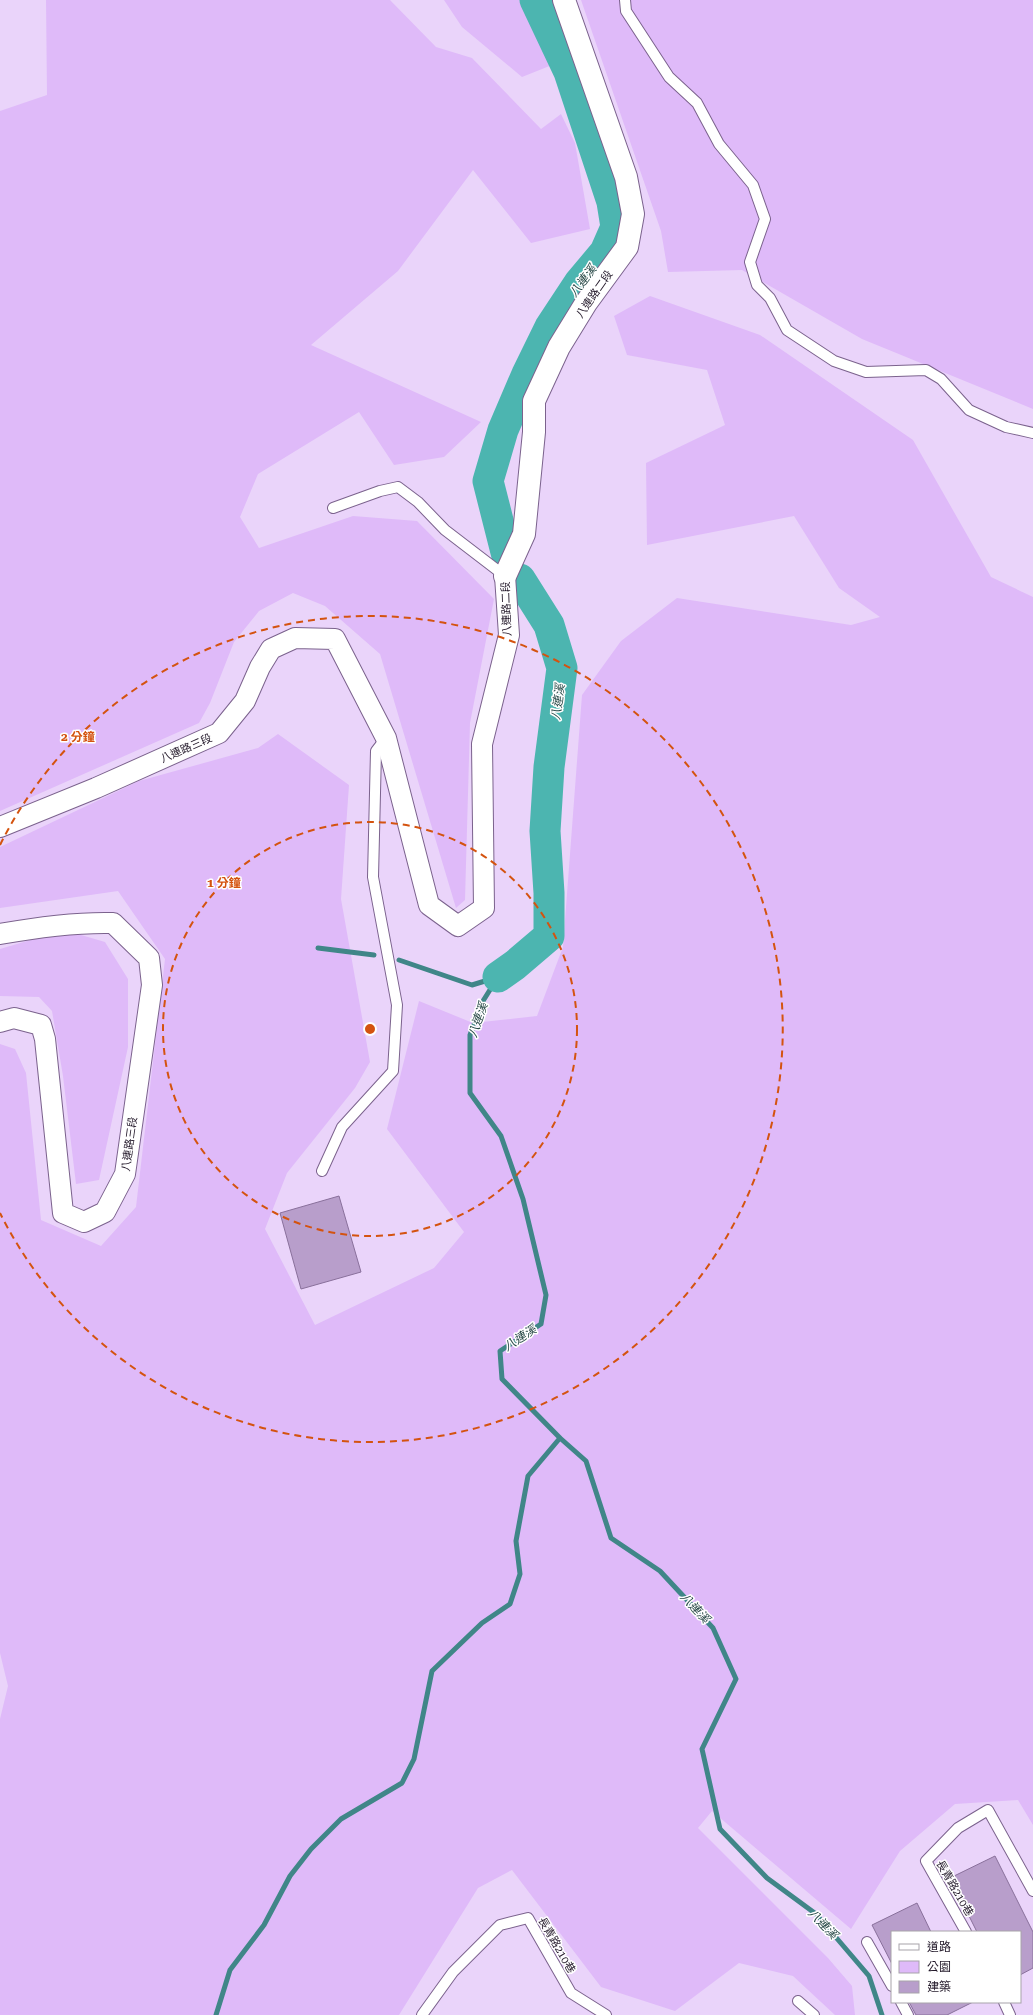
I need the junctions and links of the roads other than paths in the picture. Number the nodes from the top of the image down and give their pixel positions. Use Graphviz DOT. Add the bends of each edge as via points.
graph roads {
  1 [pos="564,0"];
  2 [pos="625,0"];
  3 [pos="1033,433"];
  4 [pos="333,508"];
  5 [pos="505,576"];
  6 [pos="335,639"];
  7 [pos="386,738"];
  8 [pos="0,828"];
  9 [pos="0,934"];
  10 [pos="0,1022"];
  11 [pos="322,1172"];
  12 [pos="1033,1891"];
  13 [pos="965,1931"];
  14 [pos="867,1942"];
  15 [pos="891,1984"];
  16 [pos="798,2001"];
  17 [pos="902,2003"];
  18 [pos="1004,2003"];
  19 [pos="422,2015"];
  20 [pos="606,2015"];
  21 [pos="814,2015"];
  22 [pos="908,2015"];
  23 [pos="1010,2015"];
  1 -- 5 [label="street, 八連路二段" via="626,177 633,214 628,247 586,303 559,348 534,401 534,432 524,534"];
  2 -- 3 [label="lane" via="626,11 669,77 697,102 719,144 753,185 766,218 750,262 757,285 770,298 787,330 834,361 866,372 926,370 941,379 969,410 1006,427"];
  4 -- 5 [label="lane" via="398,487 418,502 445,530"];
  5 -- 7 [label="street, 八連路二段" via="509,635 482,744 484,908 458,926 429,905"];
  6 -- 7 [label="street, 八連路二段"];
  6 -- 8 [label="street, 八連路三段" via="295,638 271,649 245,701 219,732"];
  7 -- 11 [label="lane" via="376,751 373,877 397,1005 394,1071 342,1127"];
  9 -- 10 [label="street, 八連路三段" via="86,922 113,924 148,958 152,985 125,1174 105,1212 84,1222 63,1213 45,1039 41,1025 14,1018"];
  12 -- 13 [label="lane, 長青路210巷" via="988,1810 958,1828 926,1861"];
  14 -- 15 [label="lane"];
  16 -- 21 [label="lane"];
  17 -- 22 [label="lane"];
  18 -- 23 [label="lane"];
  19 -- 20 [label="lane, 長青路210巷" via="453,1972 500,1925 528,1918 571,1993"];
}
